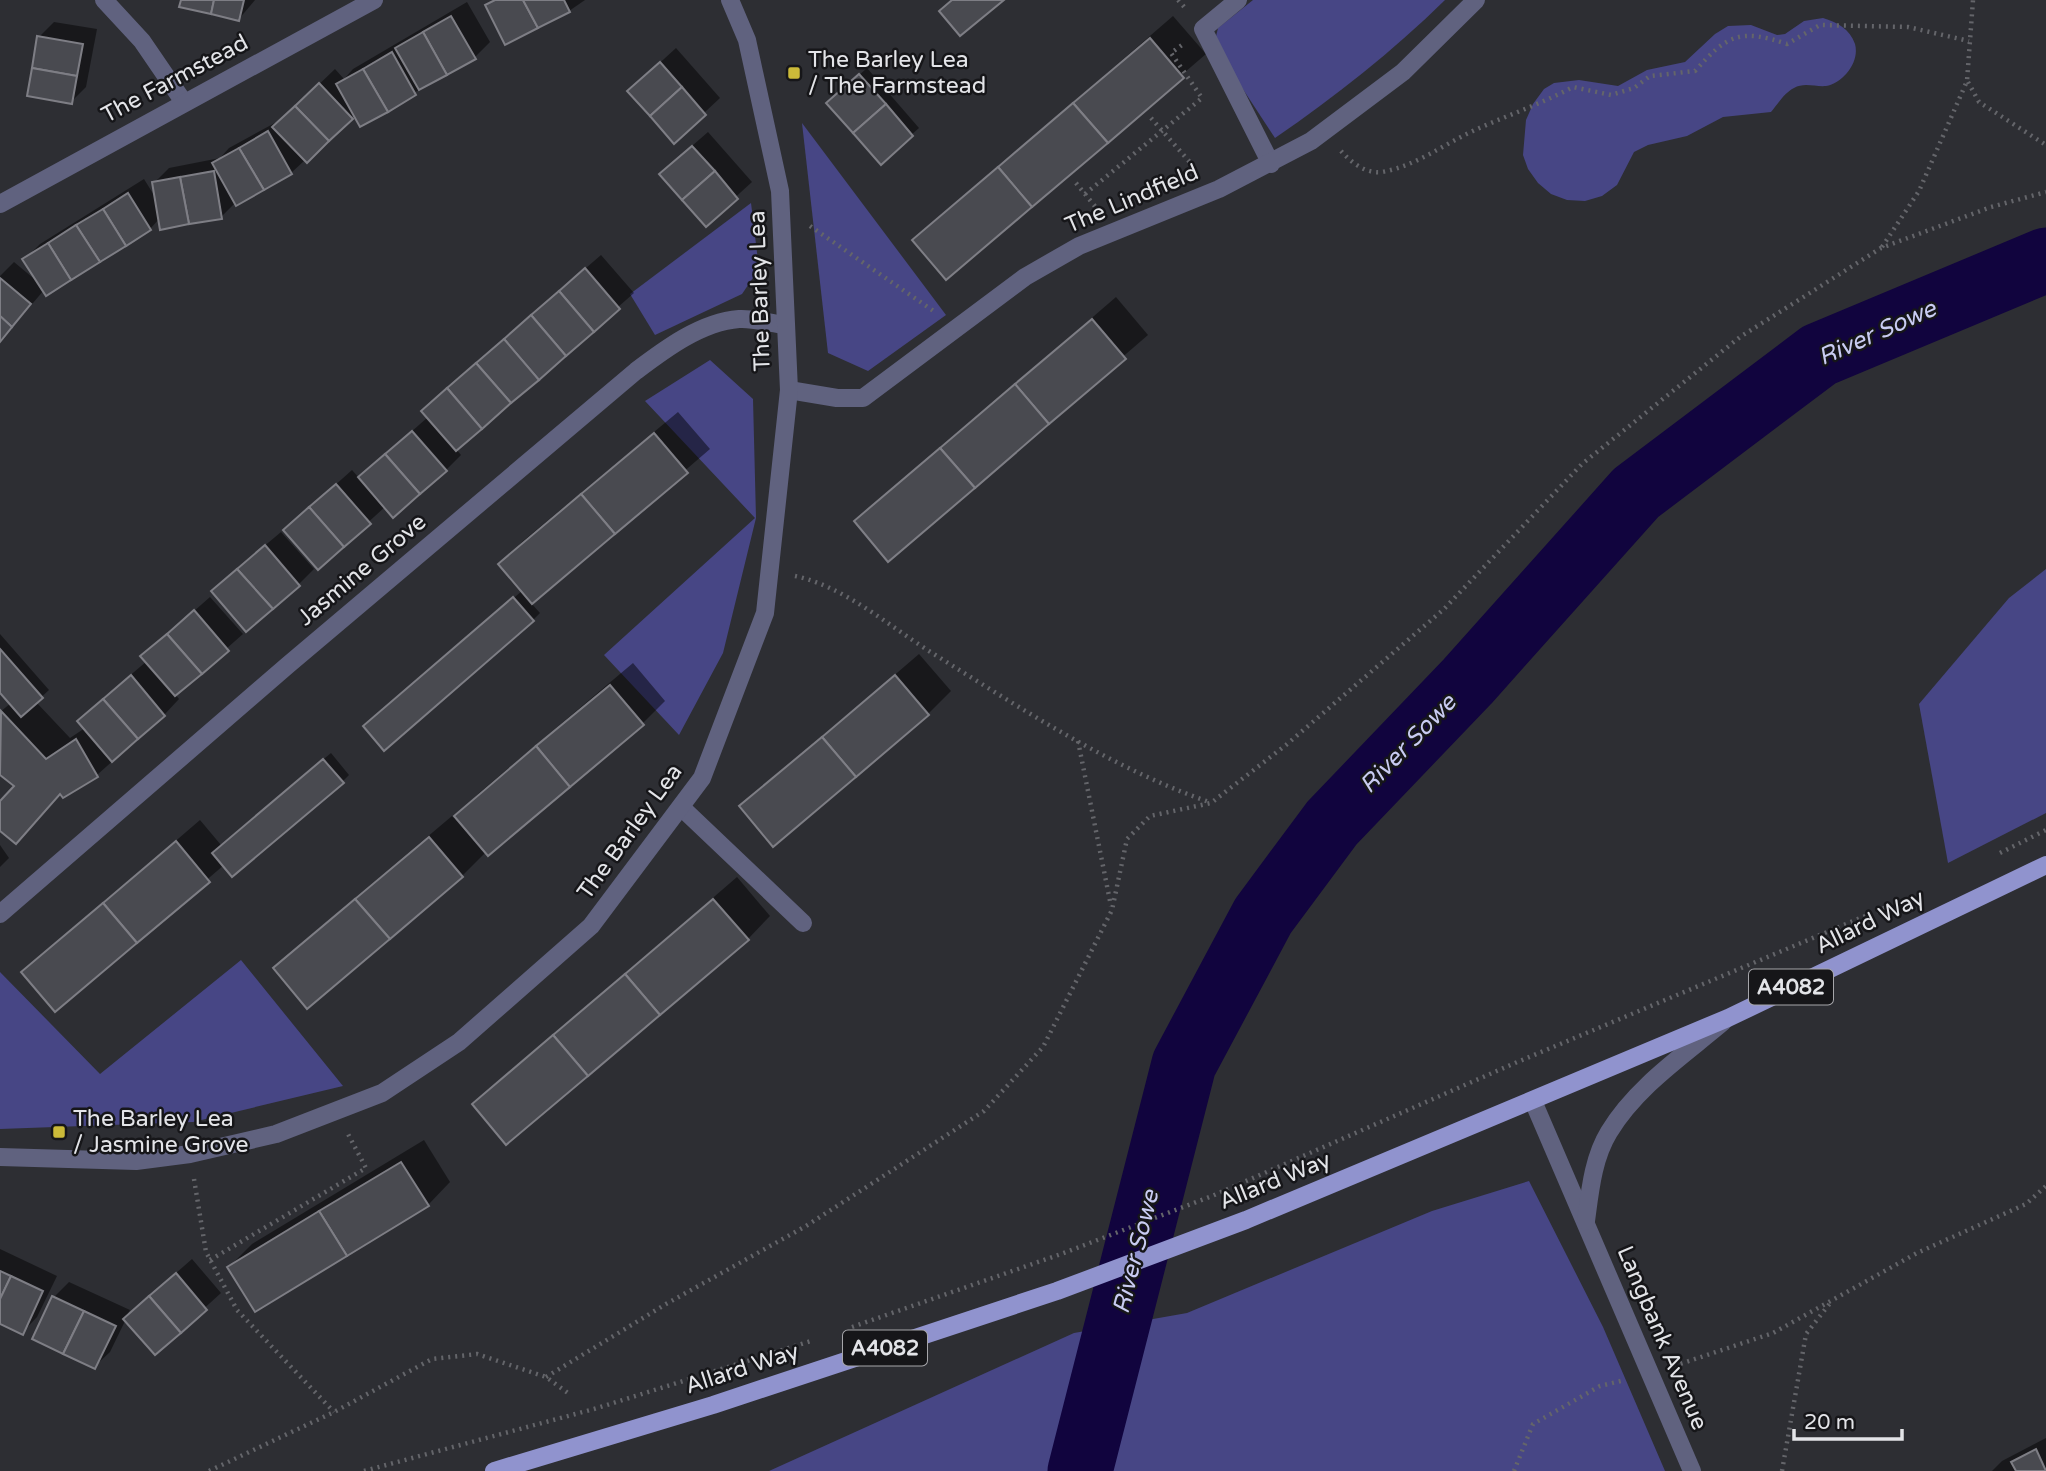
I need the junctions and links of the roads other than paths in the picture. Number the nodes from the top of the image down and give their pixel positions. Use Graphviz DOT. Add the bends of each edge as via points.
graph roads {
  1 [pos="104,0"];
  2 [pos="374,0"];
  3 [pos="730,0"];
  4 [pos="1238,0"];
  5 [pos="1476,0"];
  6 [pos="183,102"];
  7 [pos="1271,164"];
  8 [pos="0,204"];
  9 [pos="784,325"];
  10 [pos="789,390"];
  11 [pos="681,807"];
  12 [pos="2046,865"];
  13 [pos="0,914"];
  14 [pos="803,923"];
  15 [pos="1728,1017"];
  16 [pos="1533,1101"];
  17 [pos="0,1157"];
  18 [pos="1586,1223"];
  19 [pos="494,1471"];
  20 [pos="1692,1471"];
  1 -- 6 [label="street" via="142,41"];
  2 -- 6 [label="street, The Farmstead"];
  3 -- 9 [label="street, The Barley Lea" via="747,40 780,205"];
  4 -- 7 [label="street" via="1203,29"];
  5 -- 7 [label="street, The Lindfield" via="1402,72 1326,130"];
  6 -- 8 [label="street, The Farmstead"];
  7 -- 10 [label="street, The Lindfield" via="1079,246 1026,277 863,398"];
  9 -- 10 [label="street, The Barley Lea"];
  9 -- 13 [label="street, Jasmine Grove" via="741,319 669,346"];
  10 -- 11 [label="street, The Barley Lea" via="765,613 702,778"];
  11 -- 14 [label="street"];
  11 -- 17 [label="street, The Barley Lea" via="591,926 459,1042 382,1093 276,1135 190,1154 136,1161"];
  12 -- 15 [label="main road, Allard Way / A4082"];
  15 -- 16 [label="main road, Allard Way / A4082"];
  15 -- 18 [label="street" via="1636,1096 1609,1132 1597,1159"];
  16 -- 18 [label="street, Langbank Avenue"];
  16 -- 19 [label="main road, Allard Way / A4082" via="1245,1220 1057,1291 713,1405"];
  18 -- 20 [label="street, Langbank Avenue"];
}
